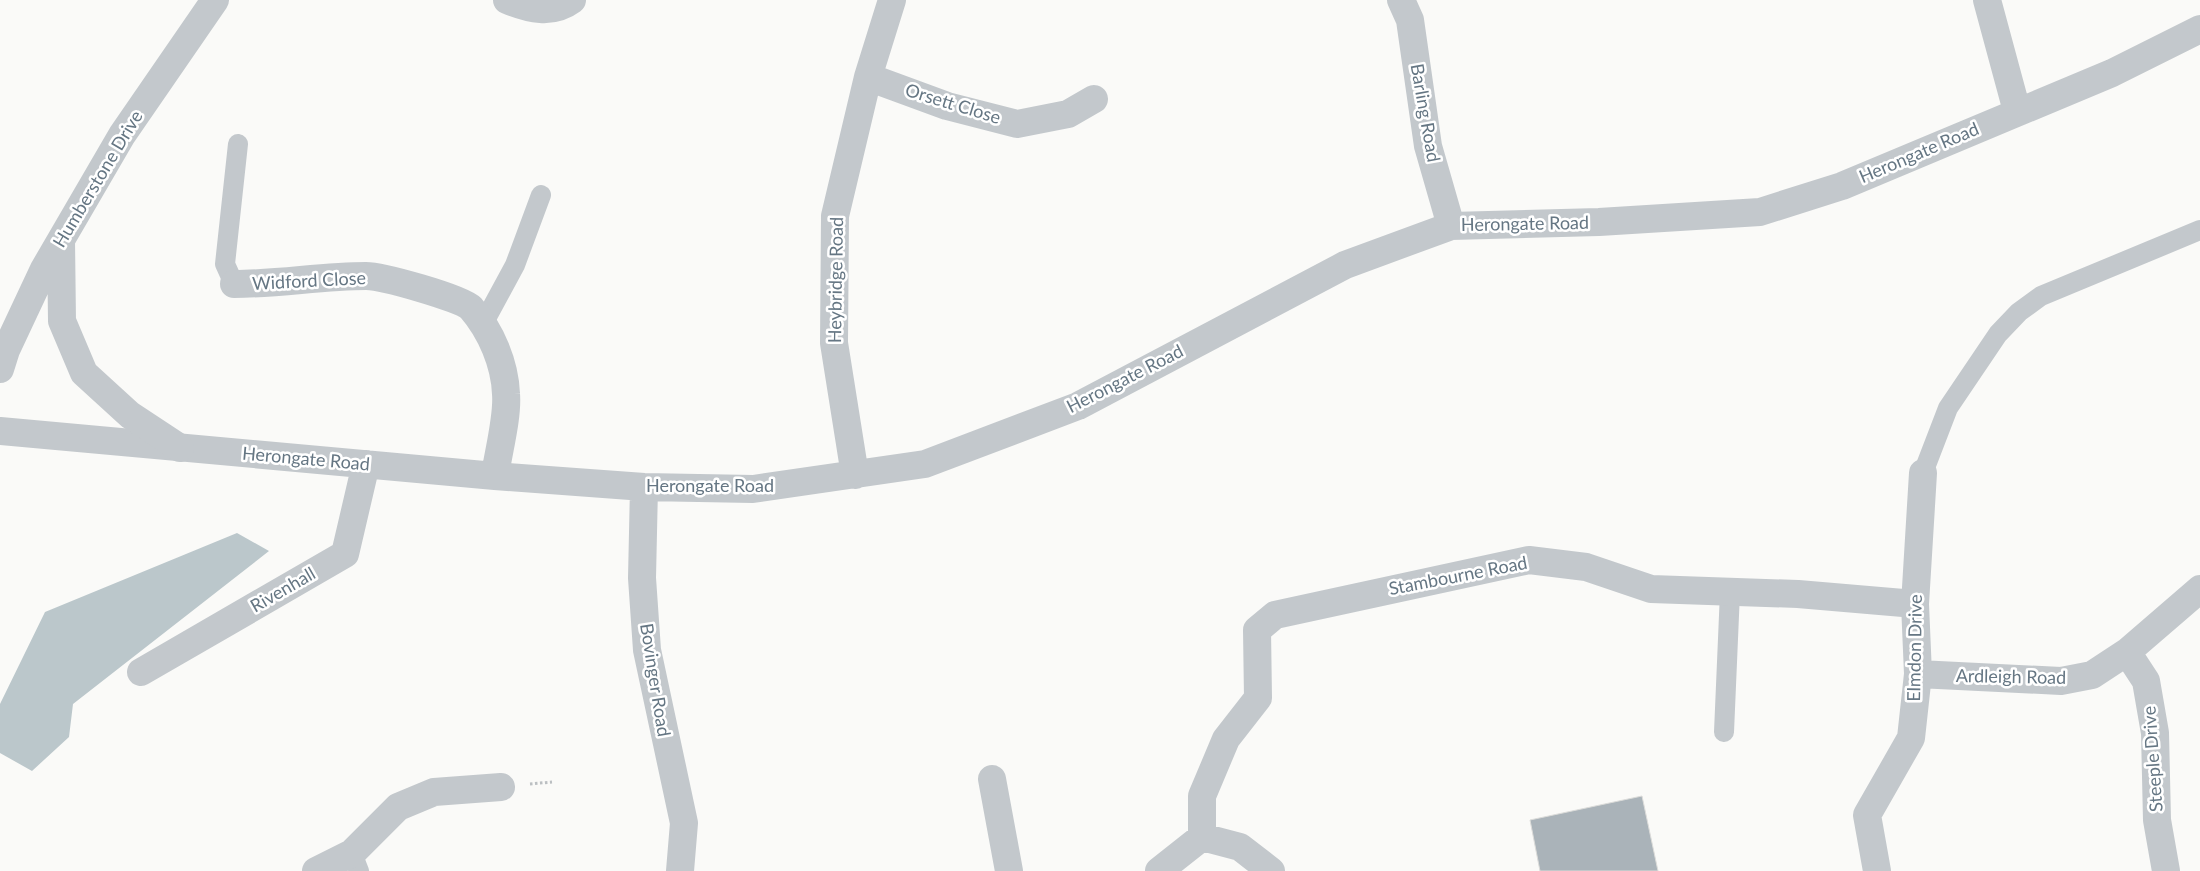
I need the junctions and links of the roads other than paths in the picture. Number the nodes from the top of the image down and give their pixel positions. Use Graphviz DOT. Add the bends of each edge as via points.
graph roads {
  1 [pos="215,0"];
  2 [pos="507,0"];
  3 [pos="572,0"];
  4 [pos="892,0"];
  5 [pos="1401,0"];
  6 [pos="1987,0"];
  7 [pos="2200,29"];
  8 [pos="868,77"];
  9 [pos="1094,98"];
  10 [pos="2017,110"];
  11 [pos="238,144"];
  12 [pos="541,195"];
  13 [pos="1451,226"];
  14 [pos="2200,230"];
  15 [pos="61,239"];
  16 [pos="234,284"];
  17 [pos="482,326"];
  18 [pos="0,369"];
  19 [pos="0,430"];
  20 [pos="180,448"];
  21 [pos="366,464"];
  22 [pos="1923,473"];
  23 [pos="855,475"];
  24 [pos="494,476"];
  25 [pos="644,487"];
  26 [pos="2200,589"];
  27 [pos="1730,592"];
  28 [pos="1915,604"];
  29 [pos="2127,652"];
  30 [pos="141,672"];
  31 [pos="1918,674"];
  32 [pos="1724,732"];
  33 [pos="992,779"];
  34 [pos="500,787"];
  35 [pos="1202,837"];
  36 [pos="355,862"];
  37 [pos="316,871"];
  38 [pos="680,871"];
  39 [pos="1009,871"];
  40 [pos="1159,871"];
  41 [pos="1271,871"];
  42 [pos="1877,871"];
  43 [pos="2166,871"];
  1 -- 15 [label="street, Humberstone Drive" via="122,135"];
  2 -- 3 [label="street" via="542,10 563,7"];
  4 -- 8 [label="street, Heybridge Road"];
  5 -- 13 [label="street, Barling Road" via="1410,20 1428,146"];
  6 -- 10 [label="street"];
  7 -- 10 [label="street, Herongate Road" via="2112,73"];
  8 -- 9 [label="street, Orsett Close" via="947,106 1017,124 1068,114"];
  8 -- 23 [label="street, Heybridge Road" via="835,216 834,343"];
  10 -- 13 [label="street, Herongate Road" via="1842,186 1760,212 1599,222"];
  11 -- 16 [label="lane" via="224,264"];
  12 -- 17 [label="lane" via="515,265"];
  13 -- 23 [label="street, Herongate Road" via="1344,265 1078,406 925,464"];
  14 -- 22 [label="lane" via="2041,296 2018,312 1998,334 1948,408"];
  15 -- 18 [label="street, Humberstone Drive" via="6,350"];
  15 -- 20 [label="street" via="62,321 84,373 130,415"];
  16 -- 17 [label="street, Widford Close" via="368,276 433,292 470,307"];
  17 -- 24 [label="street, Widford Close" via="503,366 506,396"];
  19 -- 20 [label="street, Herongate Road"];
  20 -- 21 [label="street, Herongate Road"];
  21 -- 24 [label="street, Herongate Road"];
  21 -- 30 [label="street, Rivenhall" via="345,554"];
  22 -- 28 [label="street, Elmdon Drive"];
  23 -- 25 [label="street, Herongate Road" via="752,490"];
  24 -- 25 [label="street, Herongate Road"];
  25 -- 38 [label="street, Bovinger Road" via="642,578 647,650 684,823"];
  26 -- 29 [label="street, Ardleigh Road"];
  27 -- 28 [label="street, Stambourne Road"];
  27 -- 32 [label="lane"];
  27 -- 35 [label="street, Stambourne Road" via="1651,589 1586,567 1529,560 1275,615 1257,630 1258,698 1226,739 1202,796"];
  28 -- 31 [label="street, Elmdon Drive"];
  29 -- 31 [label="street, Ardleigh Road" via="2092,675 2061,681"];
  29 -- 43 [label="street, Steeple Drive" via="2146,681 2155,733 2157,820"];
  31 -- 42 [label="street, Elmdon Drive" via="1911,738 1867,815"];
  33 -- 39 [label="street"];
  34 -- 36 [label="street" via="434,792 398,807"];
  35 -- 40 [label="street"];
  35 -- 41 [label="street" via="1240,848"];
  36 -- 37 [label="street"];
}
